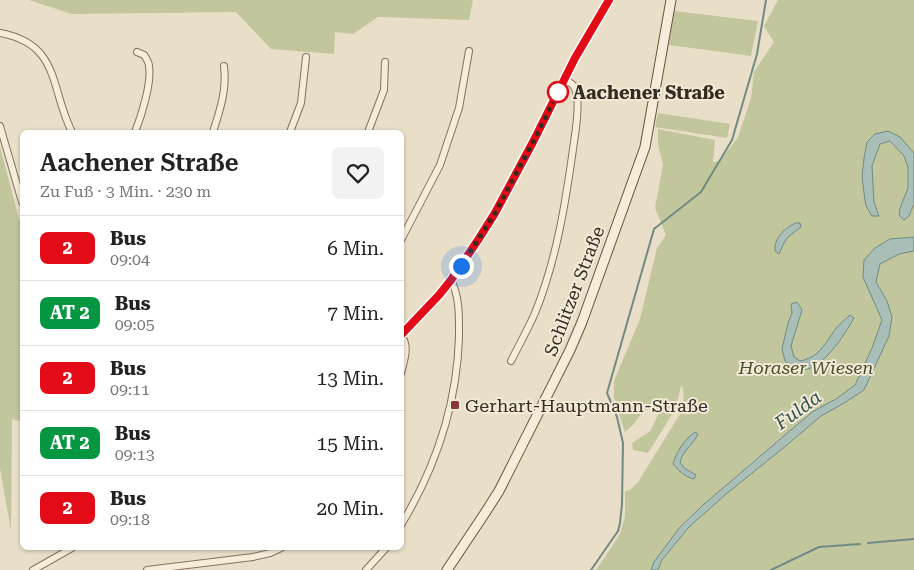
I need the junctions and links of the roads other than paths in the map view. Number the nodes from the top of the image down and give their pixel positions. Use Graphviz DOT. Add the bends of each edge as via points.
graph roads {
  1 [pos="609,0"];
  2 [pos="671,0"];
  3 [pos="0,33"];
  4 [pos="469,51"];
  5 [pos="137,52"];
  6 [pos="306,57"];
  7 [pos="385,62"];
  8 [pos="224,66"];
  9 [pos="564,79"];
  10 [pos="0,126"];
  11 [pos="71,130"];
  12 [pos="136,130"];
  13 [pos="214,130"];
  14 [pos="291,130"];
  15 [pos="369,130"];
  16 [pos="20,195"];
  17 [pos="404,234"];
  18 [pos="451,280"];
  19 [pos="404,332"];
  20 [pos="404,340"];
  21 [pos="404,359"];
  22 [pos="511,361"];
  23 [pos="404,519"];
  24 [pos="68,550"];
  25 [pos="277,550"];
  26 [pos="384,550"];
  27 [pos="33,570"];
  28 [pos="147,570"];
  29 [pos="366,570"];
  30 [pos="447,570"];
  1 -- 9 [label="street"];
  2 -- 30 [label="main road, Schlitzer Straße" via="645,147 585,315 499,491"];
  3 -- 11 [label="street" via="24,40 46,61"];
  4 -- 17 [label="street" via="459,108 440,165"];
  5 -- 12 [label="street" via="144,54 149,76"];
  6 -- 14 [label="street" via="300,103"];
  7 -- 15 [label="street" via="384,90"];
  8 -- 13 [label="street" via="226,80"];
  9 -- 18 [label="street" via="495,213"];
  9 -- 22 [label="street" via="574,86 577,96 568,191 547,277"];
  10 -- 16 [label="street"];
  18 -- 19 [label="street"];
  18 -- 23 [label="street" via="458,298 459,329 451,404 430,469"];
  20 -- 21 [label="street"];
  24 -- 27 [label="street"];
  25 -- 28 [label="street" via="253,557"];
  26 -- 29 [label="street"];
}
